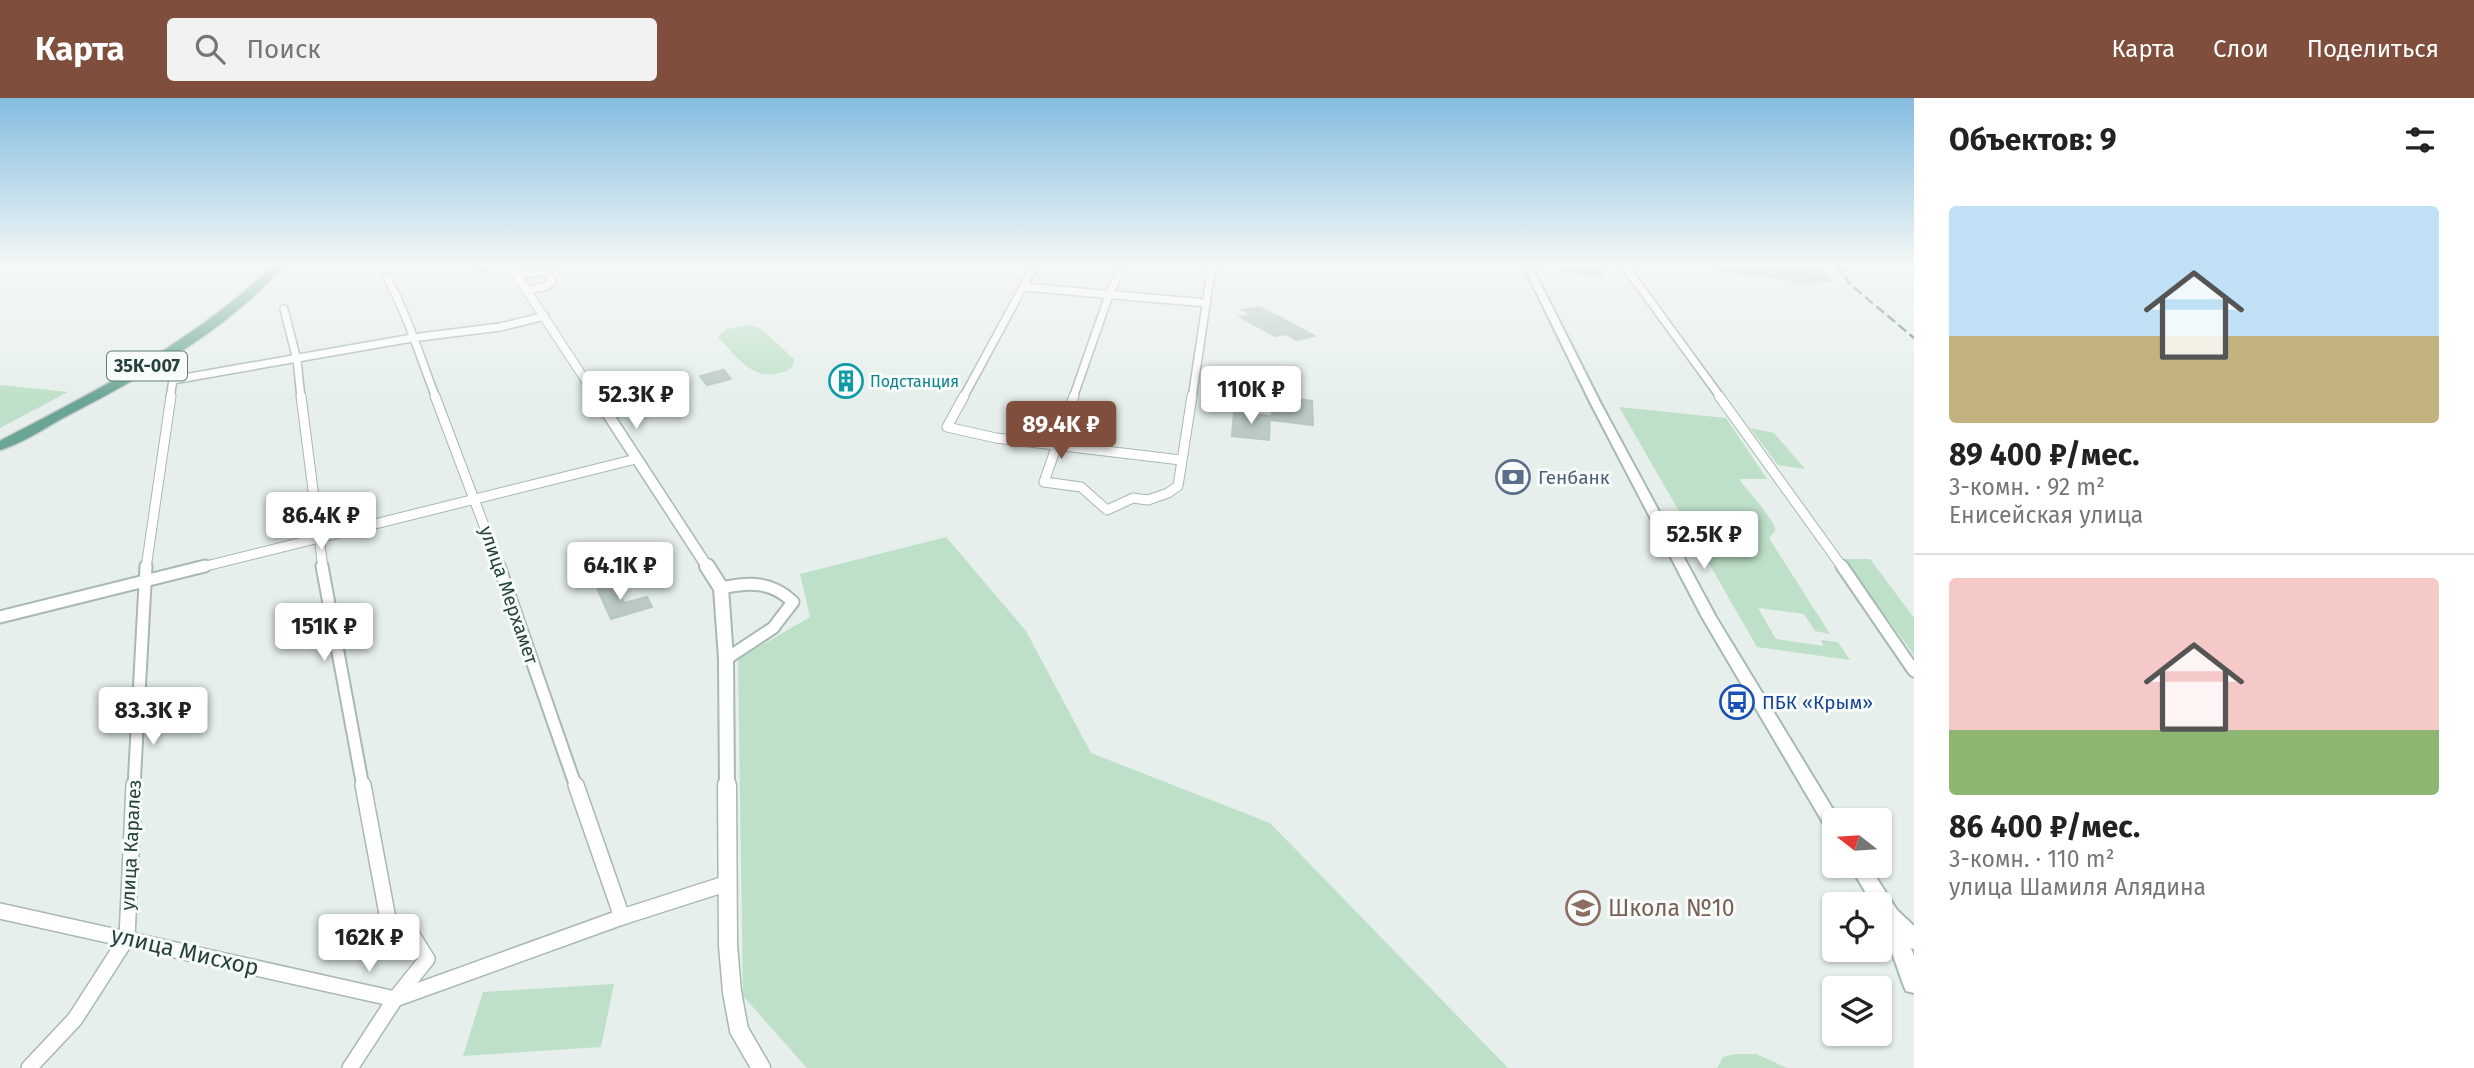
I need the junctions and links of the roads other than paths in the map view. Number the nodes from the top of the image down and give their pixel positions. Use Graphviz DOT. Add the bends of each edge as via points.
graph roads {
  1 [pos="231,310"];
  2 [pos="284,310"];
  3 [pos="404,310"];
  4 [pos="541,310"];
  5 [pos="1011,310"];
  6 [pos="1104,310"];
  7 [pos="1205,310"];
  8 [pos="1549,310"];
  9 [pos="1657,310"];
  10 [pos="545,316"];
  11 [pos="412,338"];
  12 [pos="297,360"];
  13 [pos="0,446"];
  14 [pos="1058,446"];
  15 [pos="636,459"];
  16 [pos="1181,460"];
  17 [pos="475,497"];
  18 [pos="317,537"];
  19 [pos="144,581"];
  20 [pos="722,592"];
  21 [pos="0,617"];
  22 [pos="726,659"];
  23 [pos="1914,671"];
  24 [pos="1824,808"];
  25 [pos="728,883"];
  26 [pos="0,911"];
  27 [pos="621,916"];
  28 [pos="1892,917"];
  29 [pos="1892,927"];
  30 [pos="127,938"];
  31 [pos="1914,940"];
  32 [pos="1914,984"];
  33 [pos="395,999"];
  34 [pos="29,1068"];
  35 [pos="349,1068"];
  36 [pos="761,1068"];
  1 -- 13 [label="main road, 35К-007" via="181,345"];
  2 -- 12 [label="street"];
  3 -- 11 [label="street, улица Мерхамет"];
  4 -- 10 [label="street"];
  5 -- 14 [label="street" via="947,427"];
  6 -- 14 [label="street"];
  7 -- 16 [label="street"];
  8 -- 24 [label="main road" via="1709,617"];
  9 -- 23 [label="street"];
  10 -- 11 [label="street" via="500,327"];
  10 -- 15 [label="street"];
  11 -- 12 [label="street"];
  11 -- 17 [label="street, улица Мерхамет"];
  12 -- 18 [label="street"];
  12 -- 19 [label="street, улица Каралез" via="173,380"];
  14 -- 16 [label="street"];
  14 -- 16 [label="street" via="1044,482 1081,487 1107,510 1178,486"];
  15 -- 17 [label="street"];
  15 -- 20 [label="street"];
  17 -- 18 [label="street"];
  17 -- 27 [label="street, улица Мерхамет"];
  18 -- 19 [label="street"];
  18 -- 33 [label="street" via="388,919 410,932 427,960"];
  19 -- 21 [label="street"];
  19 -- 30 [label="street, улица Каралез"];
  20 -- 22 [label="street"];
  20 -- 22 [label="street" via="743,582 766,583 793,602 788,614 774,626"];
  22 -- 25 [label="street"];
  25 -- 27 [label="street"];
  25 -- 36 [label="street" via="732,992 739,1030"];
  26 -- 30 [label="street, улица Мисхор"];
  27 -- 33 [label="street"];
  28 -- 31 [label="main road"];
  29 -- 32 [label="main road"];
  30 -- 33 [label="street, улица Мисхор"];
  30 -- 34 [label="street, улица Каралез" via="75,1018"];
  33 -- 35 [label="street"];
}
